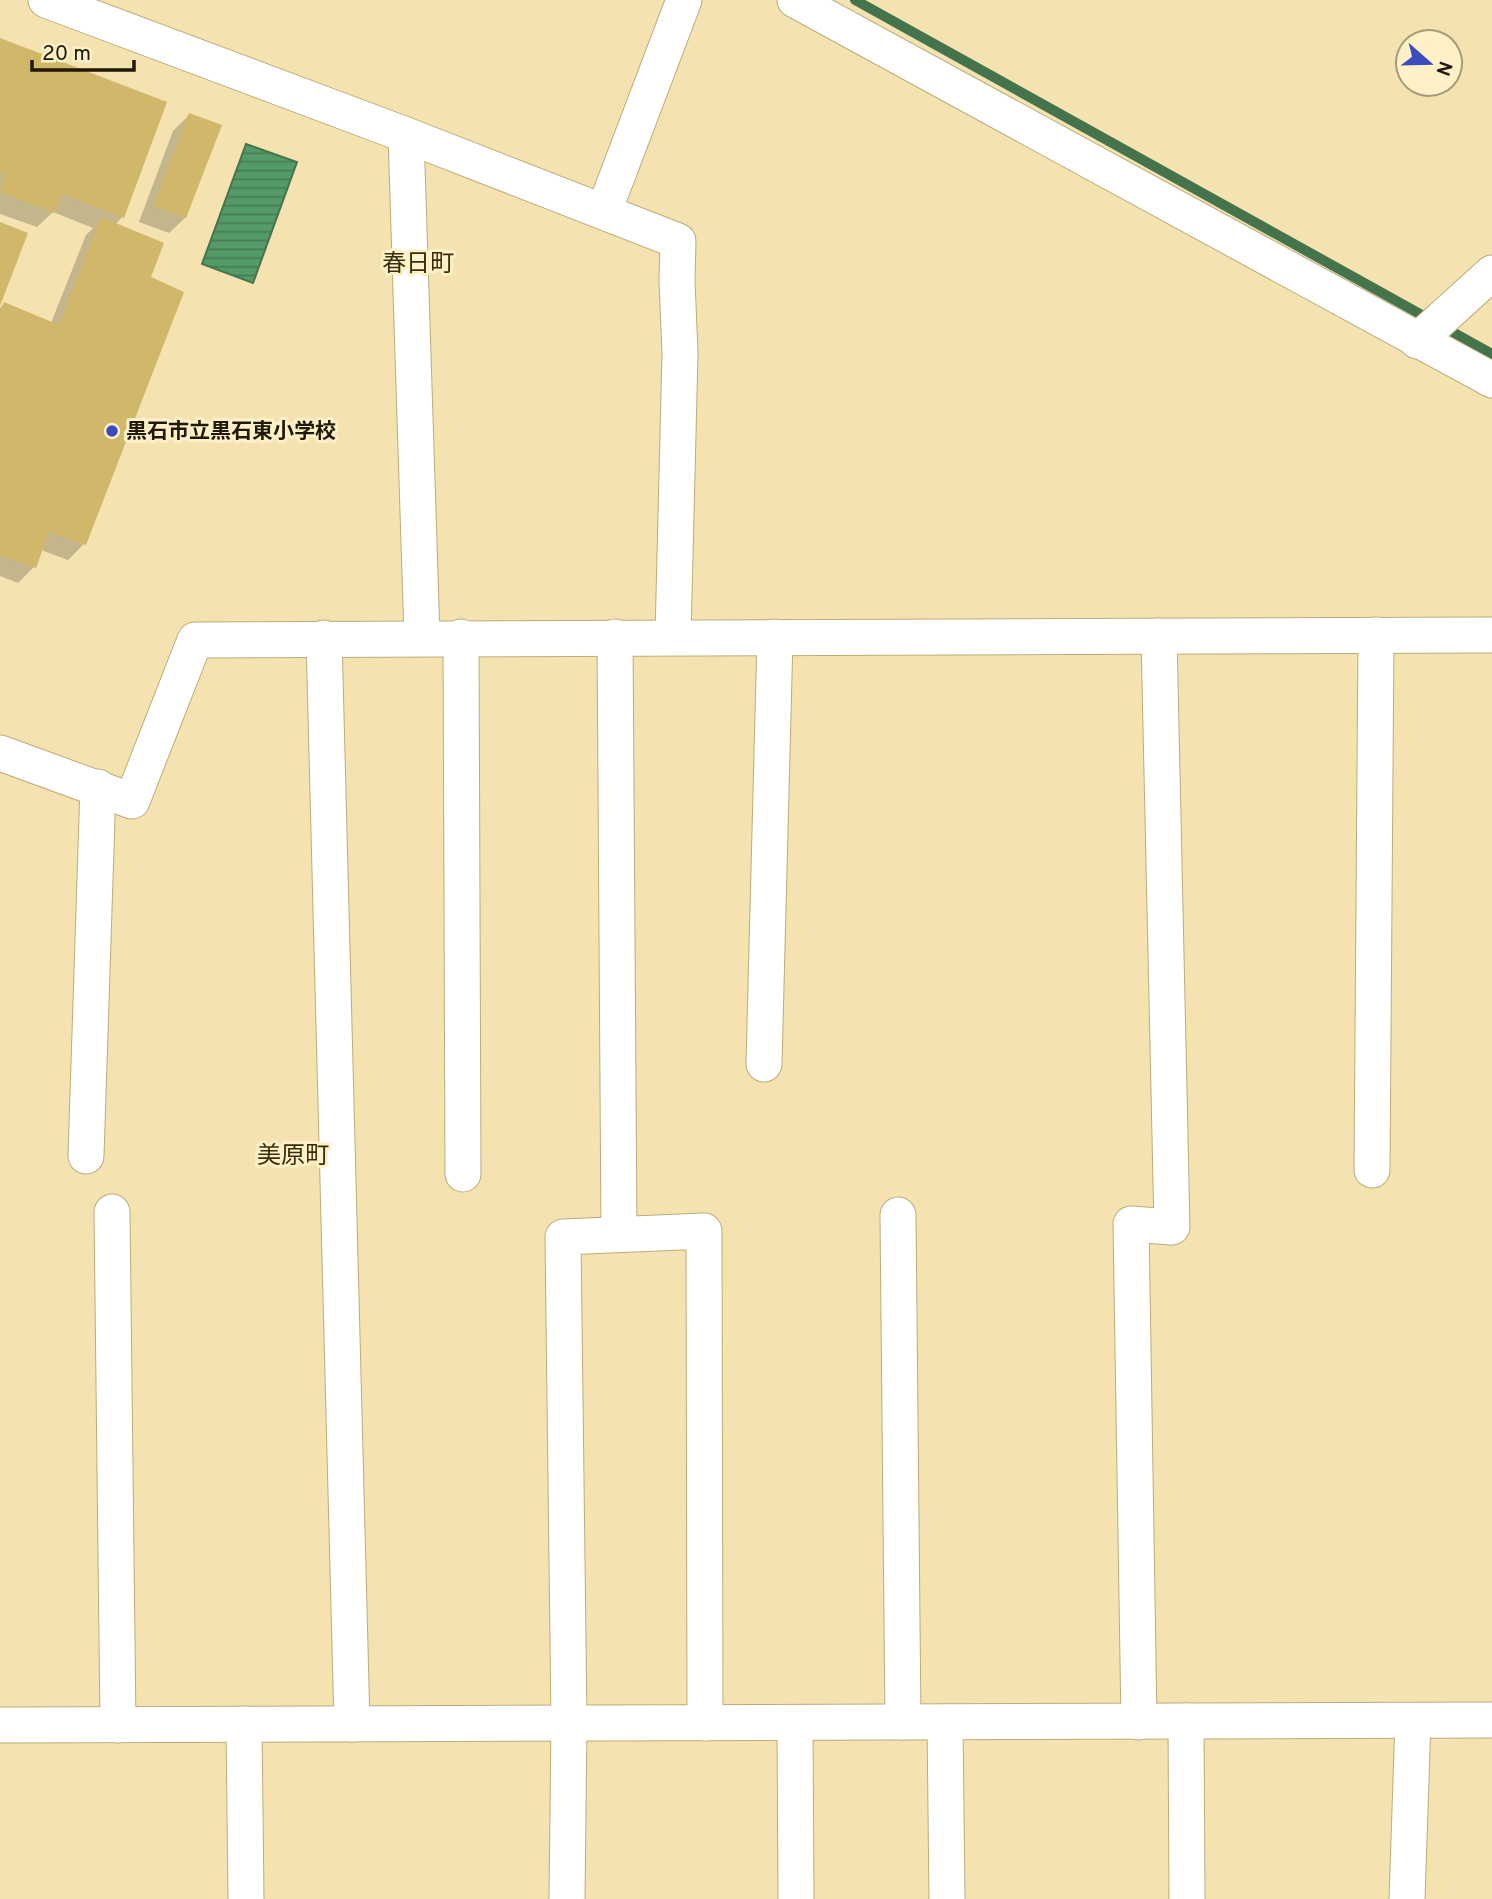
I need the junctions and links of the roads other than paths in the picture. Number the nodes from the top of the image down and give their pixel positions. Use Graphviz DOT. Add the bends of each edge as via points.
graph roads {
  1 [pos="46,0"];
  2 [pos="684,0"];
  3 [pos="795,0"];
  4 [pos="406,135"];
  5 [pos="604,211"];
  6 [pos="1492,273"];
  7 [pos="1417,341"];
  8 [pos="1492,380"];
  9 [pos="1376,635"];
  10 [pos="1492,635"];
  11 [pos="1159,636"];
  12 [pos="422,637"];
  13 [pos="461,637"];
  14 [pos="615,637"];
  15 [pos="673,637"];
  16 [pos="775,637"];
  17 [pos="324,638"];
  18 [pos="0,753"];
  19 [pos="97,787"];
  20 [pos="764,1064"];
  21 [pos="86,1156"];
  22 [pos="1372,1170"];
  23 [pos="463,1174"];
  24 [pos="112,1212"];
  25 [pos="898,1215"];
  26 [pos="619,1234"];
  27 [pos="1413,1720"];
  28 [pos="1492,1720"];
  29 [pos="1139,1721"];
  30 [pos="1186,1721"];
  31 [pos="903,1722"];
  32 [pos="945,1722"];
  33 [pos="569,1723"];
  34 [pos="705,1723"];
  35 [pos="795,1723"];
  36 [pos="244,1724"];
  37 [pos="352,1724"];
  38 [pos="118,1725"];
  39 [pos="0,1726"];
  40 [pos="246,1899"];
  41 [pos="567,1899"];
  42 [pos="796,1899"];
  43 [pos="947,1899"];
  44 [pos="1187,1899"];
  45 [pos="1407,1899"];
  1 -- 4 [label="street"];
  2 -- 5 [label="street"];
  3 -- 7 [label="street"];
  4 -- 5 [label="street"];
  4 -- 12 [label="street"];
  5 -- 15 [label="street" via="678,242"];
  6 -- 7 [label="street"];
  7 -- 8 [label="street"];
  9 -- 10 [label="street"];
  9 -- 11 [label="street"];
  9 -- 22 [label="street"];
  11 -- 16 [label="street"];
  11 -- 29 [label="street" via="1172,1227 1131,1224"];
  12 -- 13 [label="street"];
  12 -- 17 [label="street"];
  13 -- 14 [label="street"];
  13 -- 23 [label="street"];
  14 -- 15 [label="street"];
  14 -- 26 [label="street"];
  15 -- 16 [label="street"];
  16 -- 20 [label="street"];
  17 -- 19 [label="street" via="195,639 132,801"];
  17 -- 37 [label="street"];
  18 -- 19 [label="street"];
  19 -- 21 [label="street"];
  24 -- 38 [label="street"];
  25 -- 31 [label="street"];
  26 -- 33 [label="street" via="563,1237"];
  26 -- 34 [label="street" via="704,1231"];
  27 -- 28 [label="street"];
  27 -- 30 [label="street"];
  27 -- 45 [label="street"];
  29 -- 30 [label="street"];
  29 -- 32 [label="street"];
  30 -- 44 [label="street"];
  31 -- 32 [label="street"];
  31 -- 35 [label="street"];
  32 -- 43 [label="street"];
  33 -- 34 [label="street"];
  33 -- 37 [label="street"];
  33 -- 41 [label="street"];
  34 -- 35 [label="street"];
  35 -- 42 [label="street"];
  36 -- 37 [label="street"];
  36 -- 38 [label="street"];
  36 -- 40 [label="street"];
  38 -- 39 [label="street"];
}
